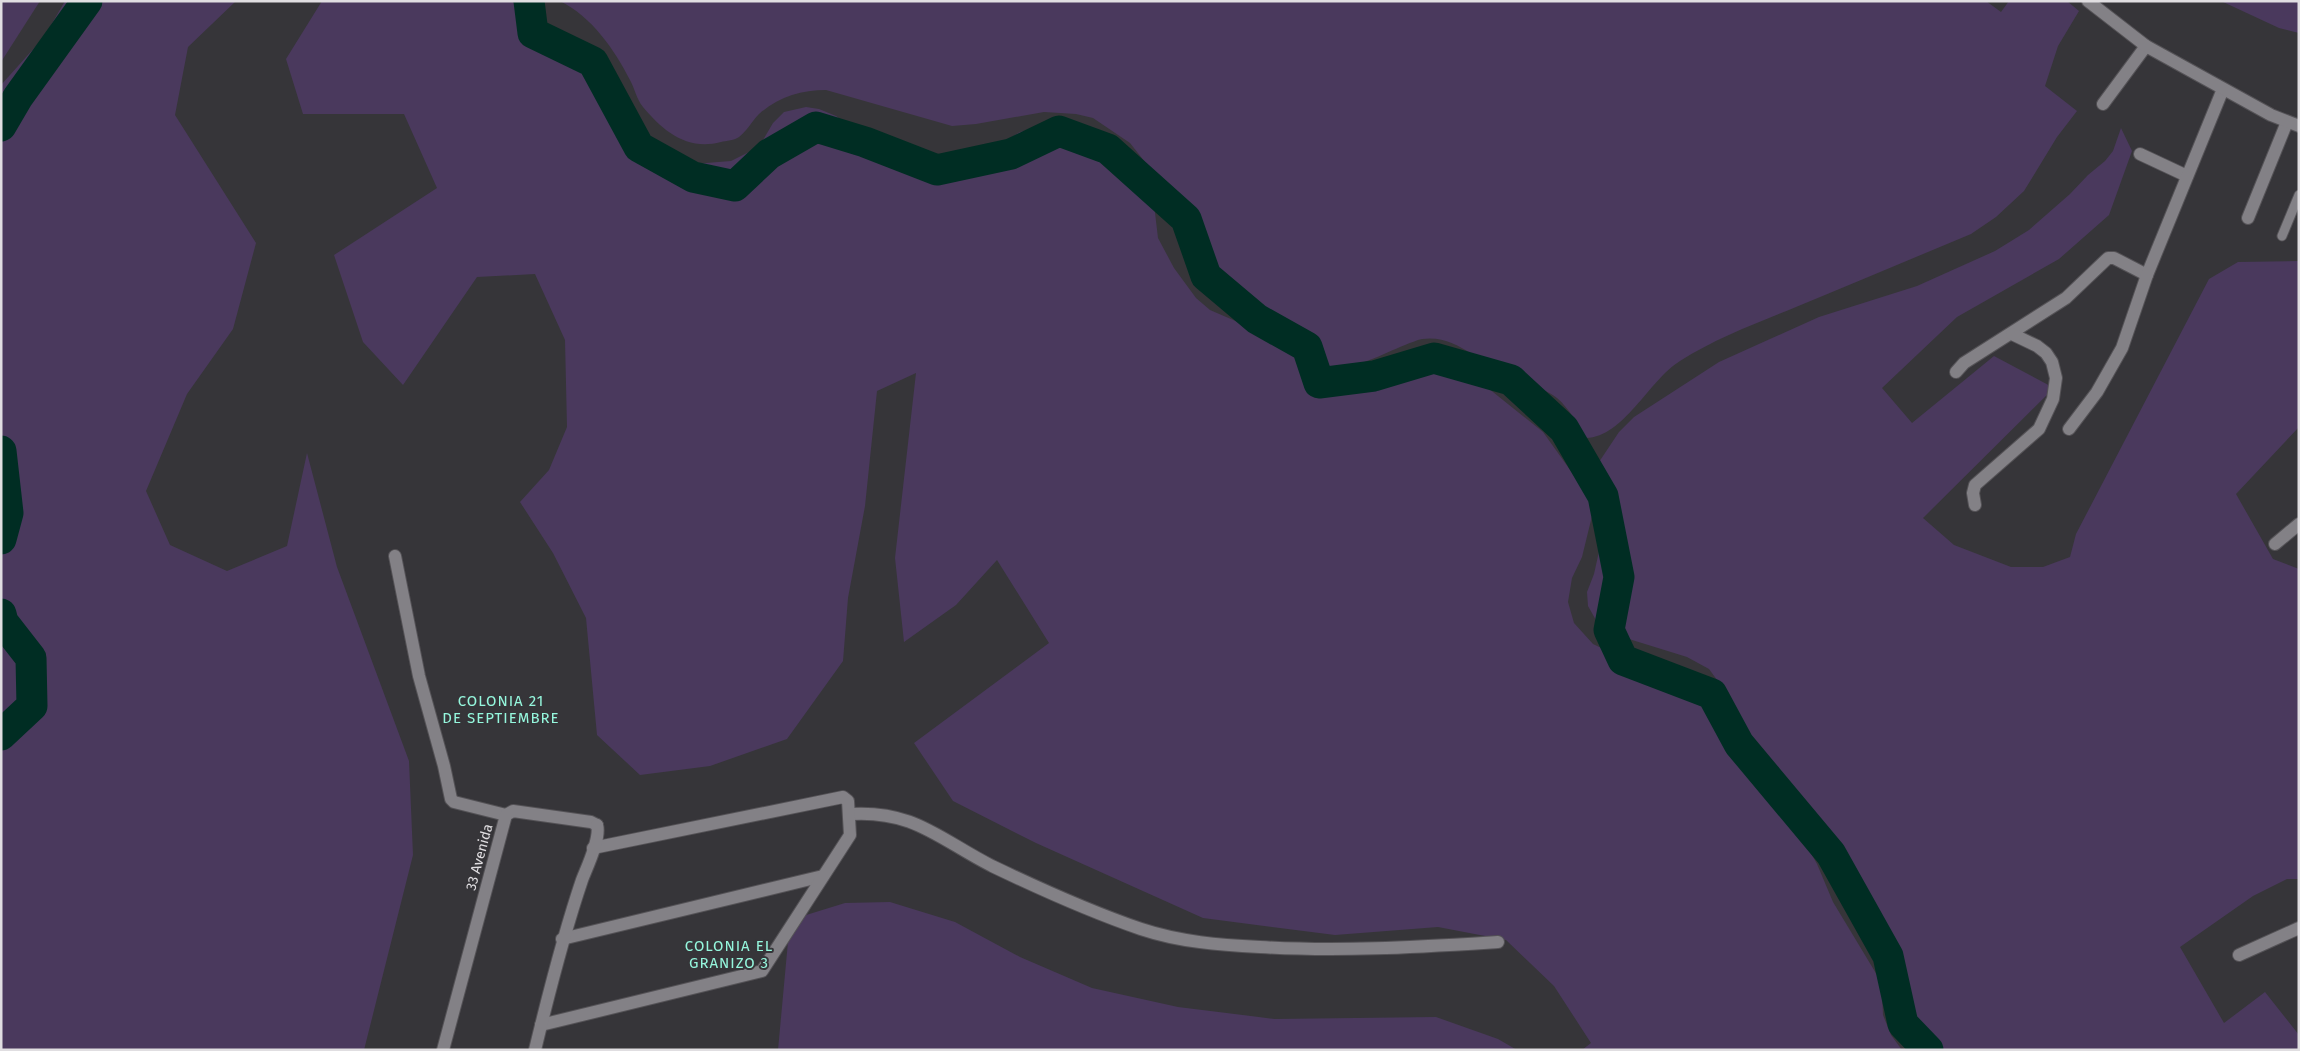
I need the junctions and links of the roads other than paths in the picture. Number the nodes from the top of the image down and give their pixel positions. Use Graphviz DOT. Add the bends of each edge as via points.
graph roads {
  1 [pos="2088,1"];
  2 [pos="2146,46"];
  3 [pos="2223,89"];
  4 [pos="2103,104"];
  5 [pos="2293,124"];
  6 [pos="2140,154"];
  7 [pos="2187,176"];
  8 [pos="2299,195"];
  9 [pos="2248,218"];
  10 [pos="2282,236"];
  11 [pos="2147,275"];
  12 [pos="2012,334"];
  13 [pos="1956,372"];
  14 [pos="2068,429"];
  15 [pos="1976,505"];
  16 [pos="2299,524"];
  17 [pos="2275,544"];
  18 [pos="395,556"];
  19 [pos="850,814"];
  20 [pos="506,815"];
  21 [pos="593,848"];
  22 [pos="823,876"];
  23 [pos="2299,928"];
  24 [pos="562,939"];
  25 [pos="1498,942"];
  26 [pos="2239,955"];
  27 [pos="541,1025"];
  28 [pos="443,1050"];
  29 [pos="534,1050"];
  1 -- 2 [label="street"];
  2 -- 3 [label="street"];
  2 -- 4 [label="street"];
  3 -- 5 [label="street"];
  3 -- 7 [label="street"];
  5 -- 9 [label="street"];
  6 -- 7 [label="street"];
  7 -- 11 [label="street"];
  8 -- 10 [label="lane"];
  11 -- 12 [label="street" via="2108,258 2066,298"];
  11 -- 14 [label="street" via="2122,348 2097,392"];
  12 -- 13 [label="street" via="1964,363"];
  12 -- 15 [label="street" via="2037,346 2052,362 2056,378 2053,399 2039,429 1975,485"];
  16 -- 17 [label="street"];
  18 -- 20 [label="street" via="419,676 451,799"];
  19 -- 21 [label="street" via="848,801 843,797"];
  19 -- 22 [label="street" via="850,836"];
  19 -- 25 [label="street" via="883,814 922,825 991,865 1078,904 1142,930 1203,944 1368,950"];
  20 -- 21 [label="street, 33 Avenida" via="513,811 591,822 599,830"];
  20 -- 28 [label="street, 33 Avenida"];
  21 -- 24 [label="street, 33 Avenida"];
  22 -- 24 [label="street"];
  22 -- 27 [label="street" via="762,971"];
  23 -- 26 [label="street"];
  24 -- 27 [label="street, 33 Avenida"];
  27 -- 29 [label="street, 33 Avenida"];
}
